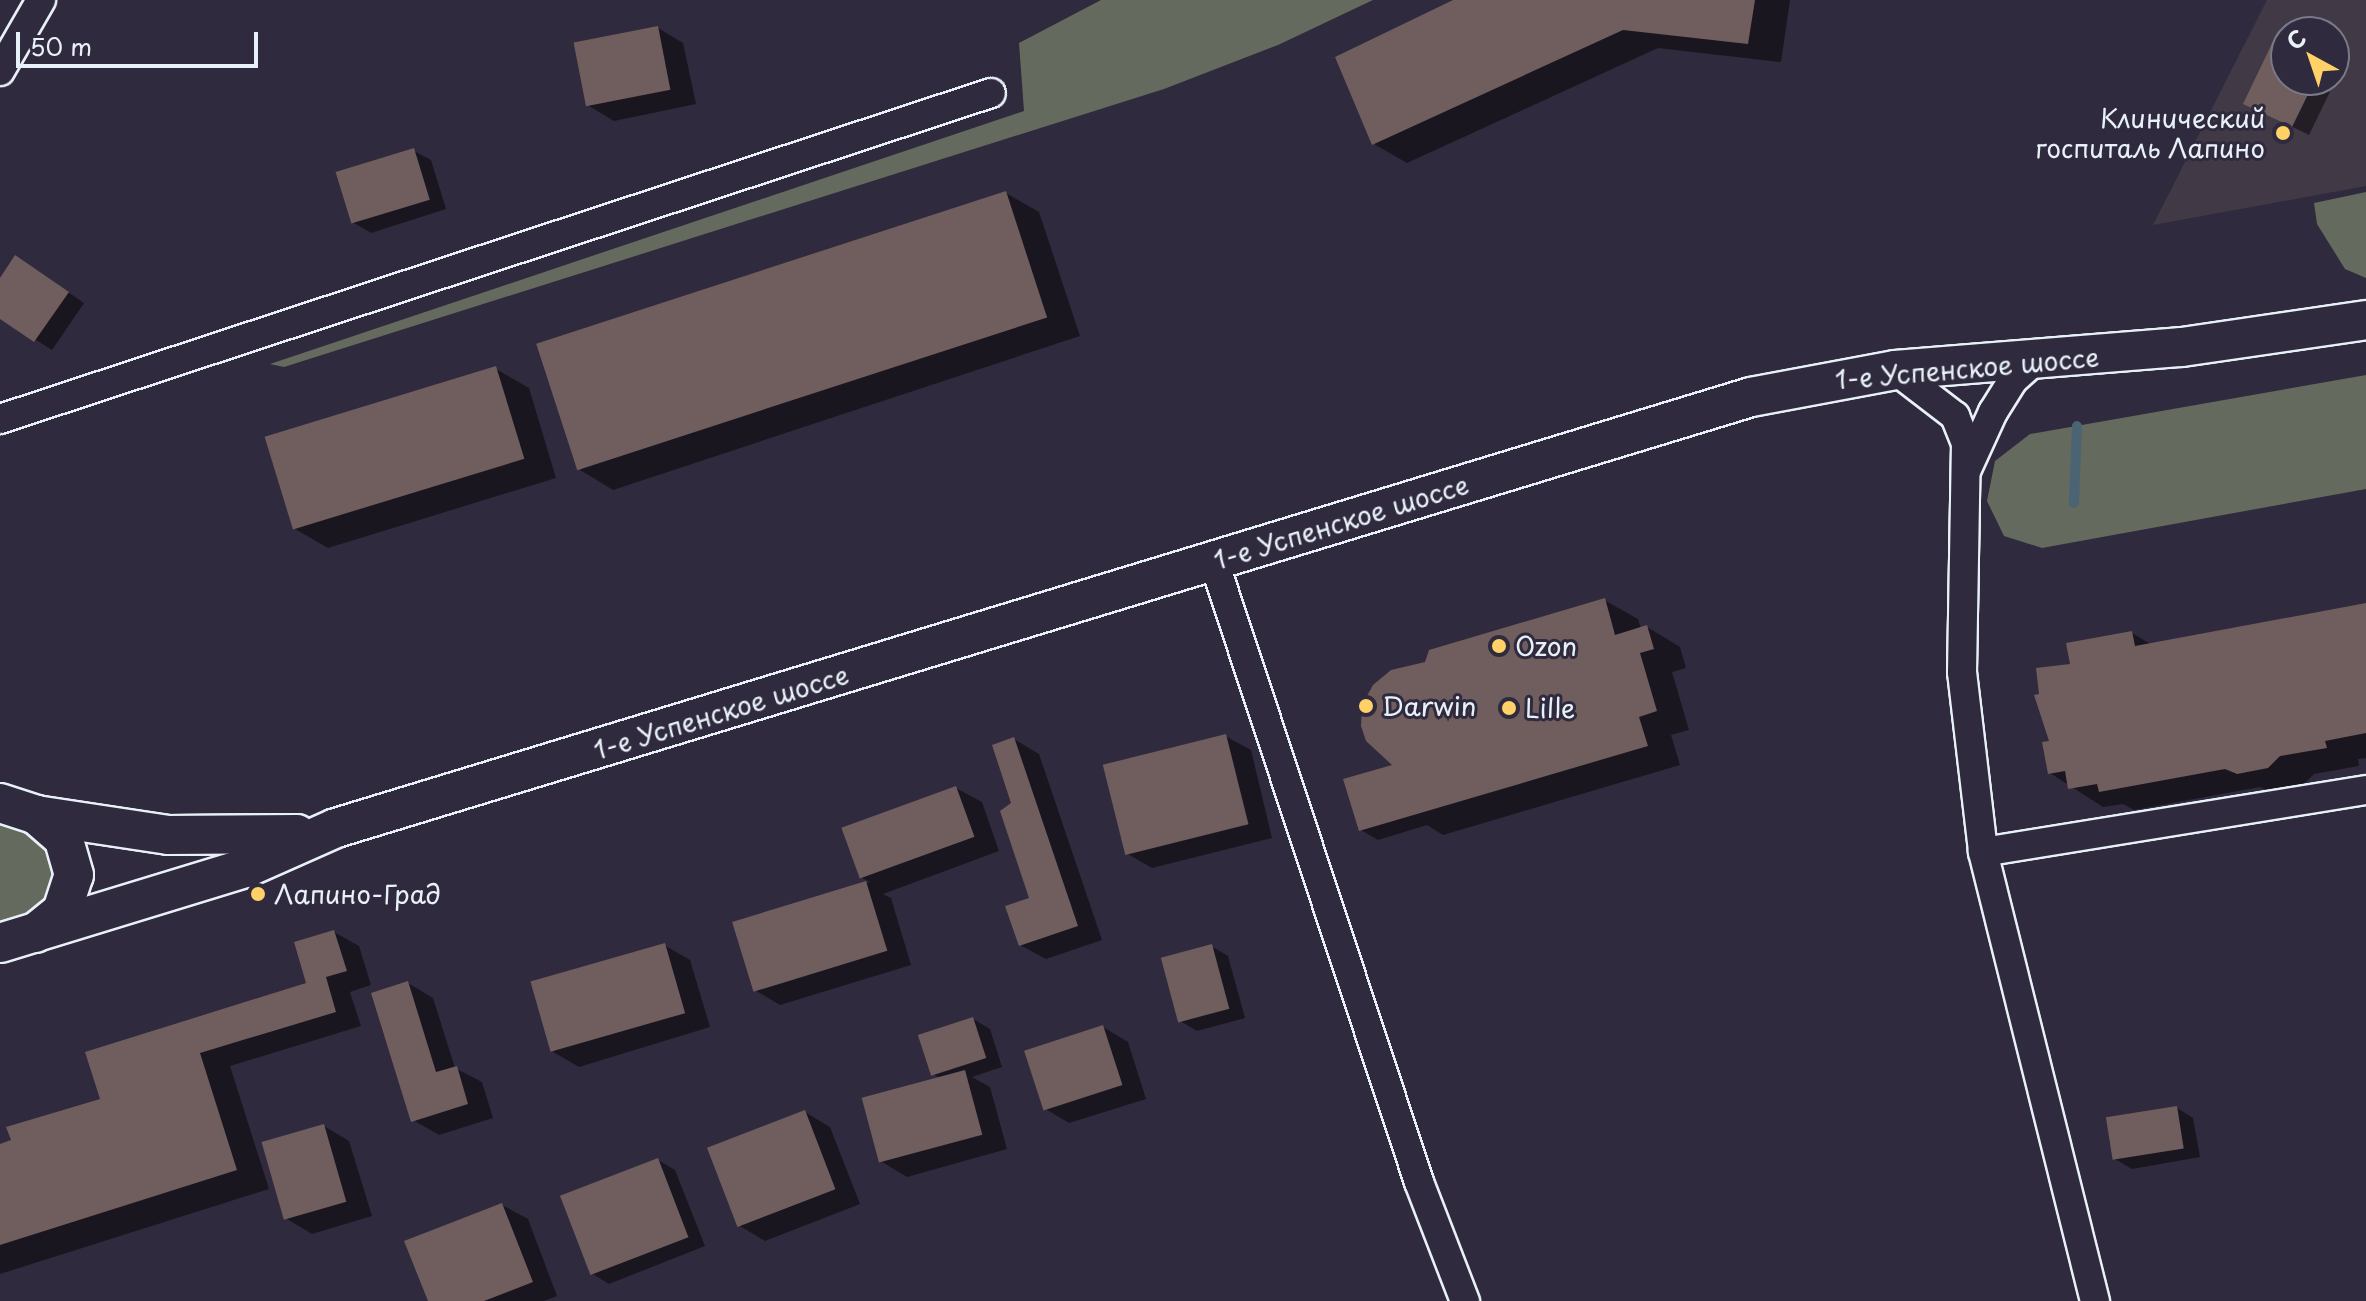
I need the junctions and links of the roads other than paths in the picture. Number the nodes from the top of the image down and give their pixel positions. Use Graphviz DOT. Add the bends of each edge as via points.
graph roads {
  1 [pos="41,0"];
  2 [pos="0,71"];
  3 [pos="991,93"];
  4 [pos="2366,320"];
  5 [pos="2034,361"];
  6 [pos="1895,370"];
  7 [pos="0,419"];
  8 [pos="1967,470"];
  9 [pos="1214,562"];
  10 [pos="2366,790"];
  11 [pos="15,810"];
  12 [pos="336,828"];
  13 [pos="1983,852"];
  14 [pos="13,938"];
  15 [pos="1465,1301"];
  16 [pos="2095,1301"];
  1 -- 2 [label="street"];
  3 -- 7 [label="street"];
  4 -- 5 [label="main road, 1-е Успенское шоссе" via="2182,347"];
  5 -- 6 [label="main road, 1-е Успенское шоссе"];
  5 -- 8 [label="street" via="2012,381"];
  6 -- 8 [label="street" via="1955,416 1966,443"];
  6 -- 9 [label="main road, 1-е Успенское шоссе" via="1751,397"];
  8 -- 13 [label="street" via="1962,672"];
  9 -- 12 [label="main road, 1-е Успенское шоссе"];
  9 -- 15 [label="street" via="1419,1182"];
  10 -- 13 [label="street"];
  11 -- 12 [label="main road, 1-е Успенское шоссе" via="183,836 248,838"];
  11 -- 14 [label="main road, 1-е Успенское шоссе" via="64,839 74,875 62,911"];
  12 -- 14 [label="main road, 1-е Успенское шоссе" via="246,868"];
  13 -- 16 [label="street"];
}
